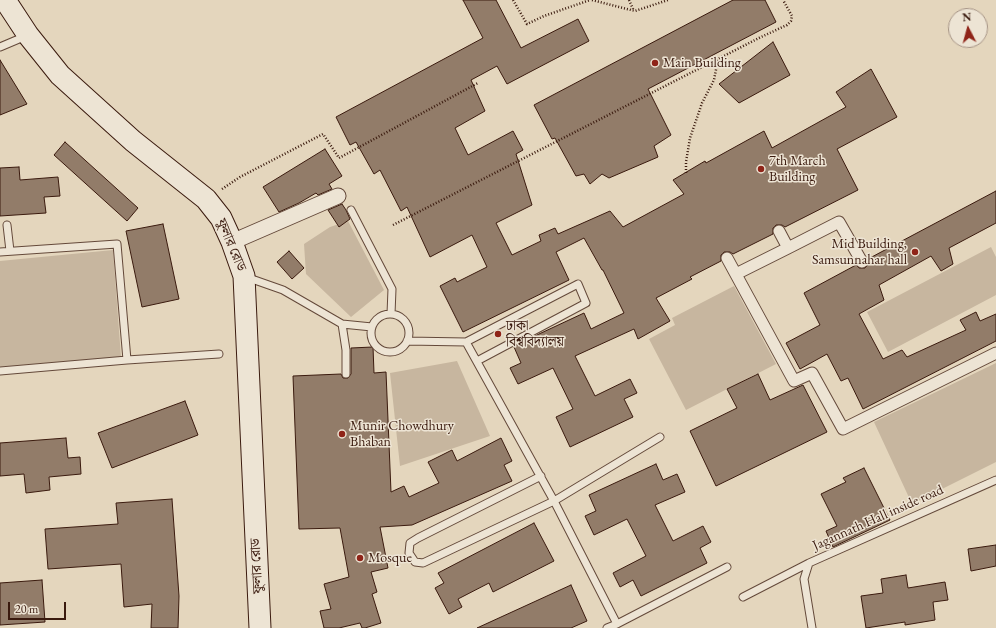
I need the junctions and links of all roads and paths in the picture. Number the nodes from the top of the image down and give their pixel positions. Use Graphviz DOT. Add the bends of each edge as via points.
graph roads {
  1 [pos="5,0"];
  2 [pos="513,0"];
  3 [pos="591,0"];
  4 [pos="628,0"];
  5 [pos="668,0"];
  6 [pos="783,0"];
  7 [pos="635,12"];
  8 [pos="28,35"];
  9 [pos="0,47"];
  10 [pos="718,59"];
  11 [pos="478,83"];
  12 [pos="686,172"];
  13 [pos="338,196"];
  14 [pos="206,199"];
  15 [pos="351,210"];
  16 [pos="7,225"];
  17 [pos="393,225"];
  18 [pos="779,231"];
  19 [pos="232,242"];
  20 [pos="788,248"];
  21 [pos="10,251"];
  22 [pos="0,252"];
  23 [pos="727,258"];
  24 [pos="862,262"];
  25 [pos="736,274"];
  26 [pos="244,276"];
  27 [pos="391,314"];
  28 [pos="342,324"];
  29 [pos="372,327"];
  30 [pos="406,341"];
  31 [pos="466,342"];
  32 [pos="219,354"];
  33 [pos="996,354"];
  34 [pos="127,360"];
  35 [pos="476,361"];
  36 [pos="0,371"];
  37 [pos="346,374"];
  38 [pos="660,438"];
  39 [pos="540,476"];
  40 [pos="996,480"];
  41 [pos="554,501"];
  42 [pos="809,563"];
  43 [pos="727,567"];
  44 [pos="743,596"];
  45 [pos="616,624"];
  46 [pos="260,628"];
  47 [pos="607,628"];
  48 [pos="812,628"];
  1 -- 8 [label="main road, ফুলার রোড"];
  2 -- 3 [label="path" via="527,24"];
  3 -- 7 [label="path"];
  4 -- 7 [label="path"];
  5 -- 7 [label="path"];
  6 -- 10 [label="path" via="792,16 788,25"];
  8 -- 9 [label="lane"];
  8 -- 14 [label="main road, ফুলার রোড" via="60,75 133,141"];
  10 -- 12 [label="path" via="714,80 702,103 690,138"];
  10 -- 17 [label="path"];
  11 -- 14 [label="path" via="339,158 323,134 240,177"];
  13 -- 19 [label="street"];
  14 -- 19 [label="main road, ফুলার রোড" via="221,218"];
  15 -- 27 [label="lane" via="392,290"];
  16 -- 21 [label="lane"];
  18 -- 20 [label="street"];
  19 -- 26 [label="main road, ফুলার রোড"];
  20 -- 24 [label="street" via="839,222"];
  20 -- 25 [label="street"];
  21 -- 22 [label="lane"];
  21 -- 34 [label="lane" via="117,244"];
  23 -- 25 [label="street"];
  25 -- 33 [label="street" via="794,381 812,374 843,429"];
  26 -- 28 [label="lane" via="283,290"];
  26 -- 46 [label="main road, ফুলার রোড"];
  27 -- 29 [label="lane" via="379,317"];
  27 -- 30 [label="lane" via="402,318 406,323 409,335"];
  28 -- 29 [label="lane"];
  28 -- 37 [label="lane"];
  29 -- 30 [label="lane" via="371,333 375,344 385,351 398,349"];
  30 -- 31 [label="lane"];
  31 -- 35 [label="lane"];
  31 -- 35 [label="lane" via="578,284 586,303"];
  32 -- 34 [label="lane"];
  34 -- 36 [label="lane"];
  35 -- 39 [label="lane"];
  38 -- 41 [label="lane"];
  39 -- 41 [label="lane"];
  39 -- 41 [label="lane" via="418,538 410,543 409,553 415,562 423,563"];
  40 -- 42 [label="lane, Jagannath Hall inside road"];
  41 -- 45 [label="lane"];
  42 -- 44 [label="lane"];
  42 -- 48 [label="lane, Jagannath Hall inside road" via="804,578"];
  43 -- 45 [label="lane"];
  45 -- 47 [label="lane"];
}
